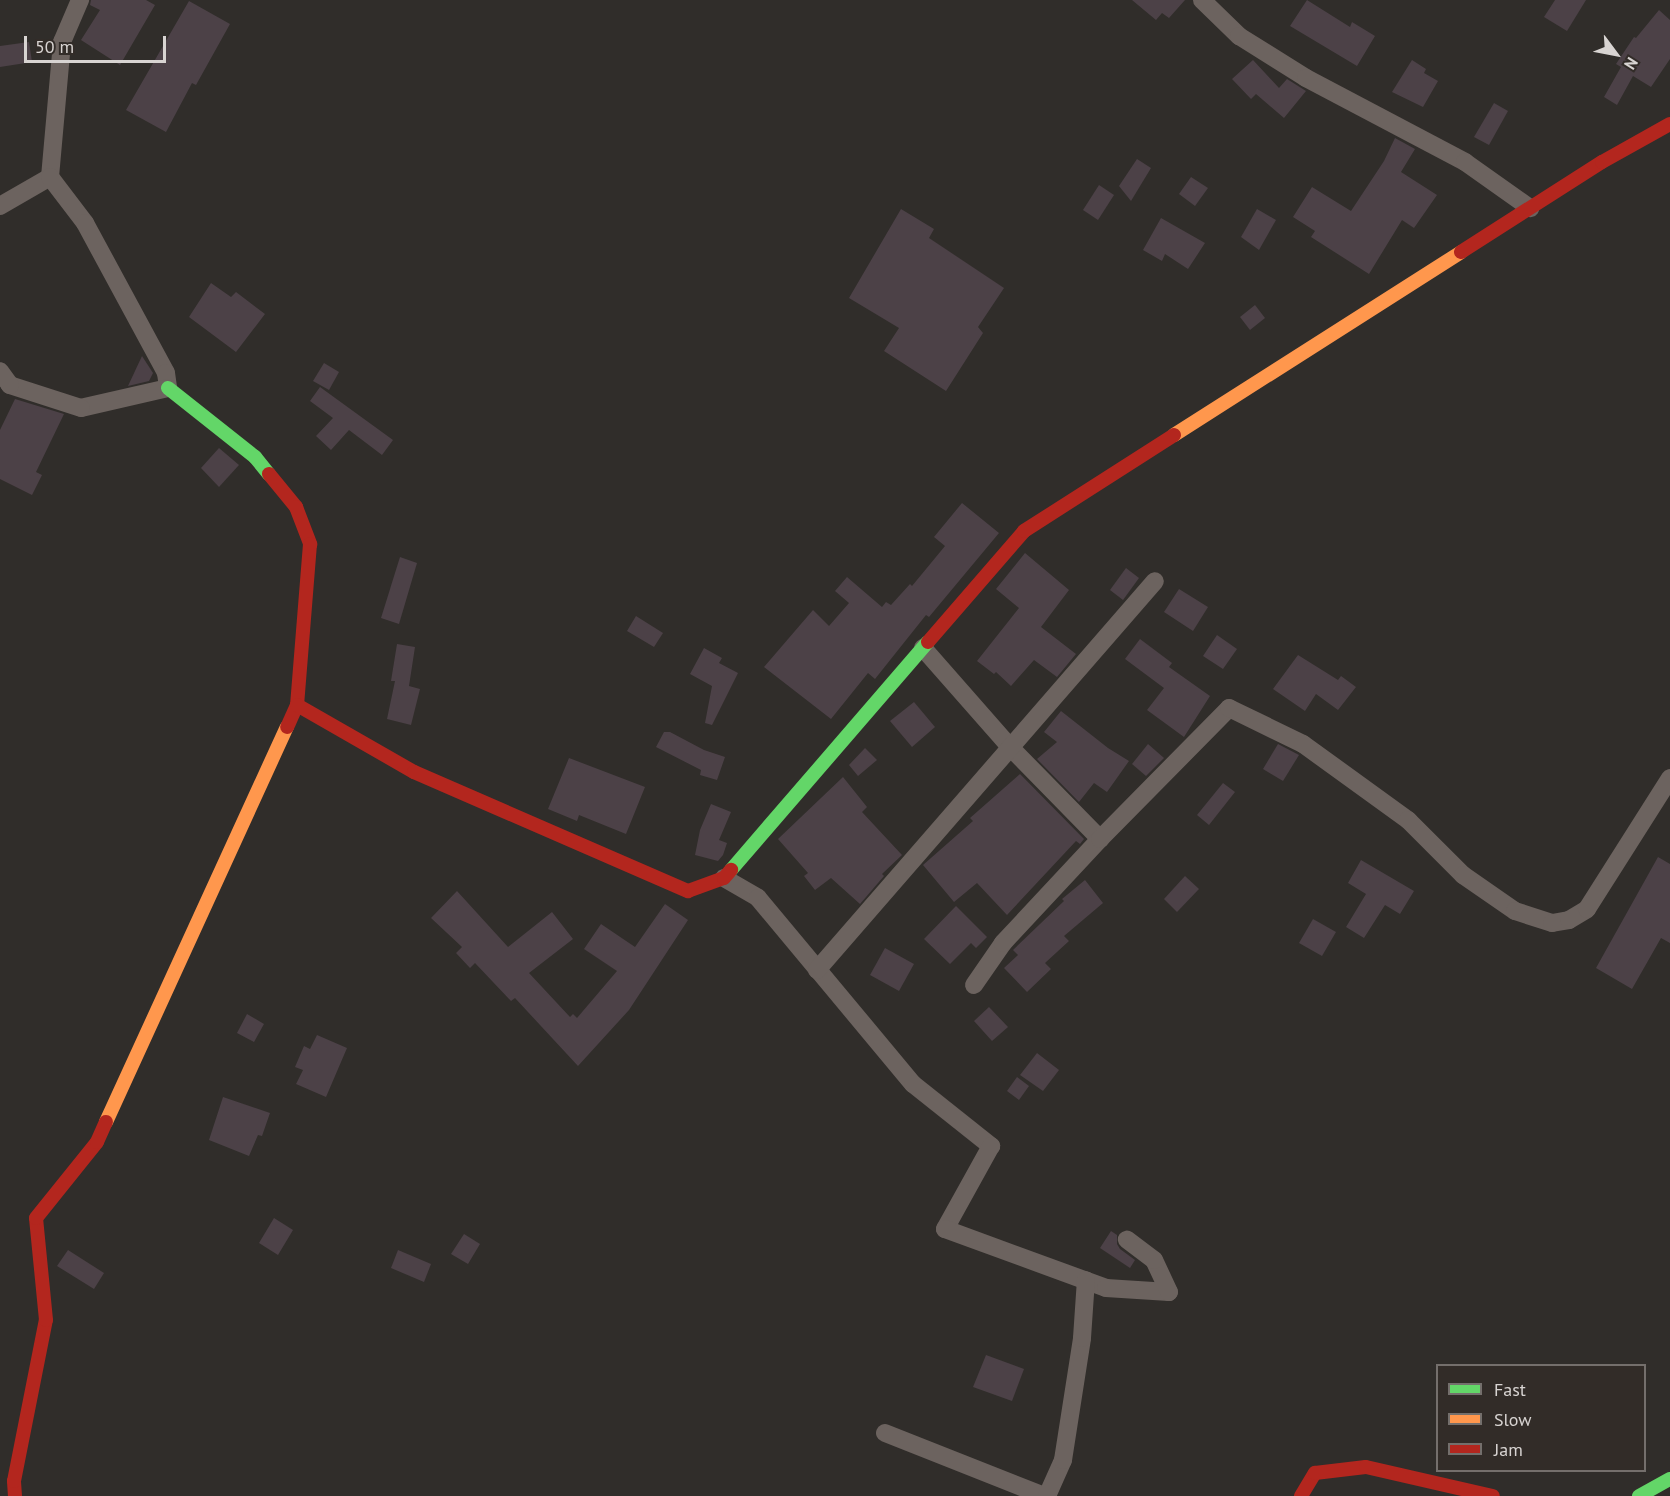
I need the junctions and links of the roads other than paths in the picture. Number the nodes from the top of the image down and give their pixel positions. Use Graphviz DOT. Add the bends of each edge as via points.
graph roads {
  1 [pos="80,0"];
  2 [pos="1202,0"];
  3 [pos="1670,124"];
  4 [pos="50,177"];
  5 [pos="0,206"];
  6 [pos="1530,208"];
  7 [pos="0,371"];
  8 [pos="168,388"];
  9 [pos="1155,580"];
  10 [pos="922,648"];
  11 [pos="297,705"];
  12 [pos="1010,747"];
  13 [pos="1670,778"];
  14 [pos="1100,839"];
  15 [pos="724,878"];
  16 [pos="817,970"];
  17 [pos="974,985"];
  18 [pos="1127,1240"];
  19 [pos="1086,1280"];
  20 [pos="885,1433"];
  21 [pos="1670,1479"];
  22 [pos="15,1496"];
  23 [pos="1046,1496"];
  24 [pos="1301,1496"];
  25 [pos="1493,1496"];
  26 [pos="1638,1496"];
  1 -- 4 [label="street" via="62,42"];
  2 -- 6 [label="street" via="1248,42 1306,78 1465,162"];
  3 -- 6 [label="street"];
  4 -- 5 [label="street"];
  4 -- 8 [label="street" via="85,223 166,373"];
  6 -- 10 [label="street" via="1024,531"];
  7 -- 8 [label="street" via="10,385 81,408"];
  8 -- 11 [label="street" via="255,457 296,507 310,544"];
  9 -- 12 [label="street"];
  10 -- 12 [label="street"];
  10 -- 15 [label="street"];
  11 -- 15 [label="street" via="414,772 688,891"];
  11 -- 22 [label="street" via="97,1142 36,1218 46,1320 14,1481"];
  12 -- 14 [label="street"];
  12 -- 16 [label="street"];
  13 -- 14 [label="street" via="1587,909 1569,920 1552,923 1515,911 1463,875 1408,820 1303,744 1229,708"];
  14 -- 17 [label="street" via="1003,943"];
  15 -- 16 [label="street" via="758,898"];
  16 -- 19 [label="street" via="913,1084 990,1146 945,1229"];
  18 -- 19 [label="street" via="1154,1260 1169,1292 1106,1288"];
  19 -- 23 [label="street" via="1082,1338 1062,1460"];
  20 -- 23 [label="street"];
  21 -- 26 [label="street"];
  24 -- 25 [label="street" via="1315,1473 1366,1467"];
}
